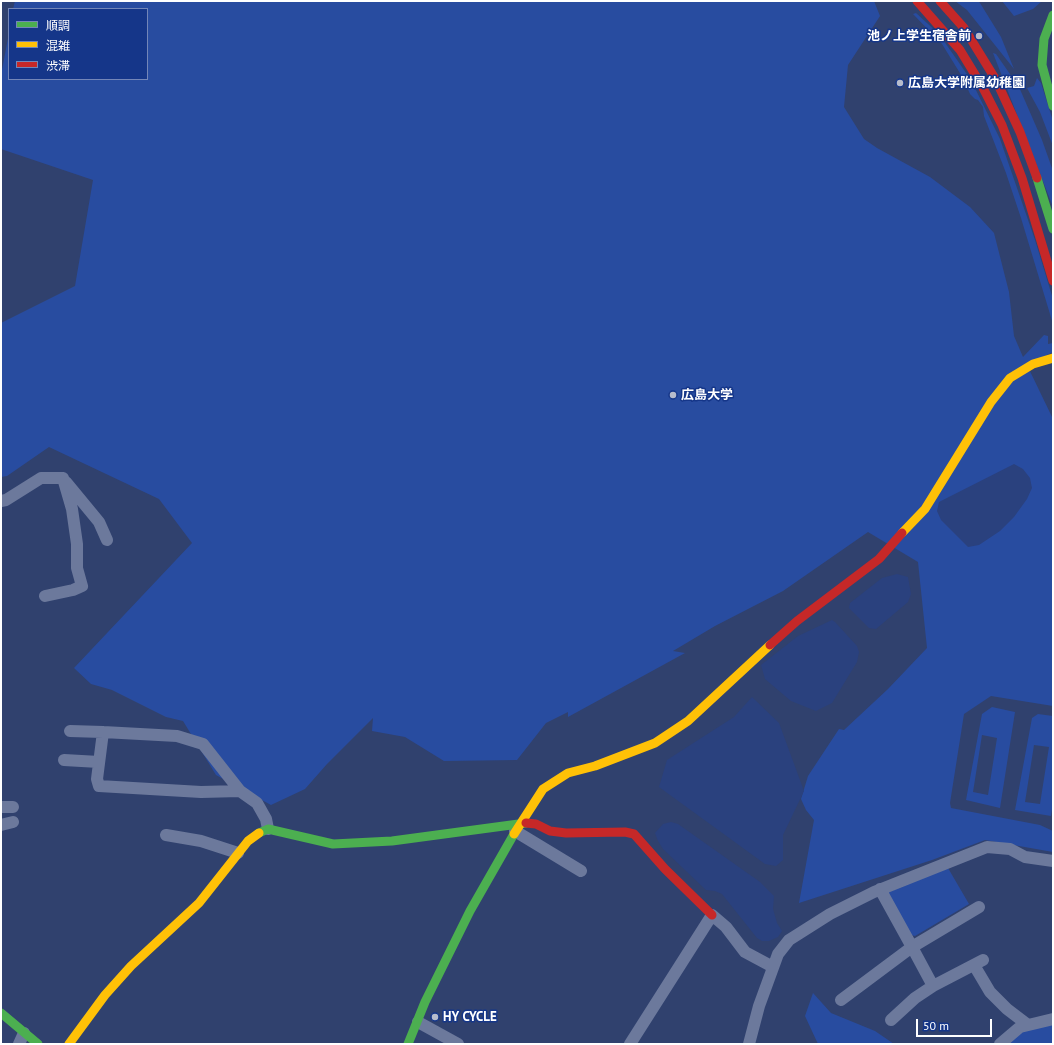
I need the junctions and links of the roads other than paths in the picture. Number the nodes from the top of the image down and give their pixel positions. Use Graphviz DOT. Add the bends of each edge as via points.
graph roads {
  1 [pos="917,1"];
  2 [pos="940,1"];
  3 [pos="1053,14"];
  4 [pos="1053,106"];
  5 [pos="1053,229"];
  6 [pos="1053,281"];
  7 [pos="1053,358"];
  8 [pos="63,478"];
  9 [pos="1,502"];
  10 [pos="107,540"];
  11 [pos="44,596"];
  12 [pos="70,731"];
  13 [pos="103,732"];
  14 [pos="64,760"];
  15 [pos="99,762"];
  16 [pos="240,791"];
  17 [pos="13,822"];
  18 [pos="1,825"];
  19 [pos="517,826"];
  20 [pos="268,829"];
  21 [pos="166,835"];
  22 [pos="238,853"];
  23 [pos="1053,861"];
  24 [pos="581,871"];
  25 [pos="880,889"];
  26 [pos="979,907"];
  27 [pos="712,915"];
  28 [pos="912,947"];
  29 [pos="773,967"];
  30 [pos="933,986"];
  31 [pos="841,1000"];
  32 [pos="1,1013"];
  33 [pos="1053,1019"];
  34 [pos="891,1020"];
  35 [pos="418,1022"];
  36 [pos="1028,1025"];
  37 [pos="24,1033"];
  38 [pos="19,1044"];
  39 [pos="38,1044"];
  40 [pos="69,1044"];
  41 [pos="408,1044"];
  42 [pos="458,1044"];
  43 [pos="630,1044"];
  44 [pos="749,1044"];
  45 [pos="1000,1044"];
  1 -- 6 [label="street" via="960,50 1002,125 1022,178"];
  2 -- 5 [label="street" via="964,28 996,80 1020,132"];
  3 -- 4 [label="street" via="1044,39 1042,65"];
  7 -- 19 [label="street" via="1033,364 1010,378 991,402 925,509 879,559 797,622 688,721 655,743 595,766 568,773 543,789"];
  8 -- 9 [label="street" via="41,478"];
  8 -- 10 [label="street" via="99,522"];
  8 -- 11 [label="street" via="72,509 77,544 77,568 82,586"];
  12 -- 13 [label="street"];
  13 -- 15 [label="street"];
  13 -- 16 [label="street" via="177,736 203,744"];
  14 -- 15 [label="street"];
  15 -- 16 [label="street" via="99,786 201,792"];
  16 -- 20 [label="street" via="257,803 266,819"];
  17 -- 18 [label="street"];
  19 -- 20 [label="street" via="345,844 333,844"];
  19 -- 24 [label="street"];
  19 -- 27 [label="street" via="536,824 550,831 566,833 634,834"];
  19 -- 35 [label="street" via="470,911"];
  20 -- 22 [label="street" via="248,841"];
  21 -- 22 [label="street" via="202,841"];
  22 -- 40 [label="street" via="199,903 131,966 105,995"];
  23 -- 25 [label="street" via="1024,857 1010,849 987,847"];
  25 -- 28 [label="street"];
  25 -- 29 [label="street" via="830,914 789,940 778,954"];
  26 -- 28 [label="street"];
  27 -- 29 [label="street" via="726,927 745,952"];
  27 -- 43 [label="street"];
  28 -- 30 [label="street"];
  28 -- 31 [label="street"];
  29 -- 44 [label="street" via="758,1006"];
  30 -- 34 [label="street"];
  30 -- 36 [label="street" via="978,963 990,992"];
  32 -- 37 [label="street"];
  33 -- 36 [label="street"];
  35 -- 41 [label="street"];
  35 -- 42 [label="street"];
  36 -- 45 [label="street" via="1012,1032"];
  37 -- 38 [label="street"];
  37 -- 39 [label="street"];
}
